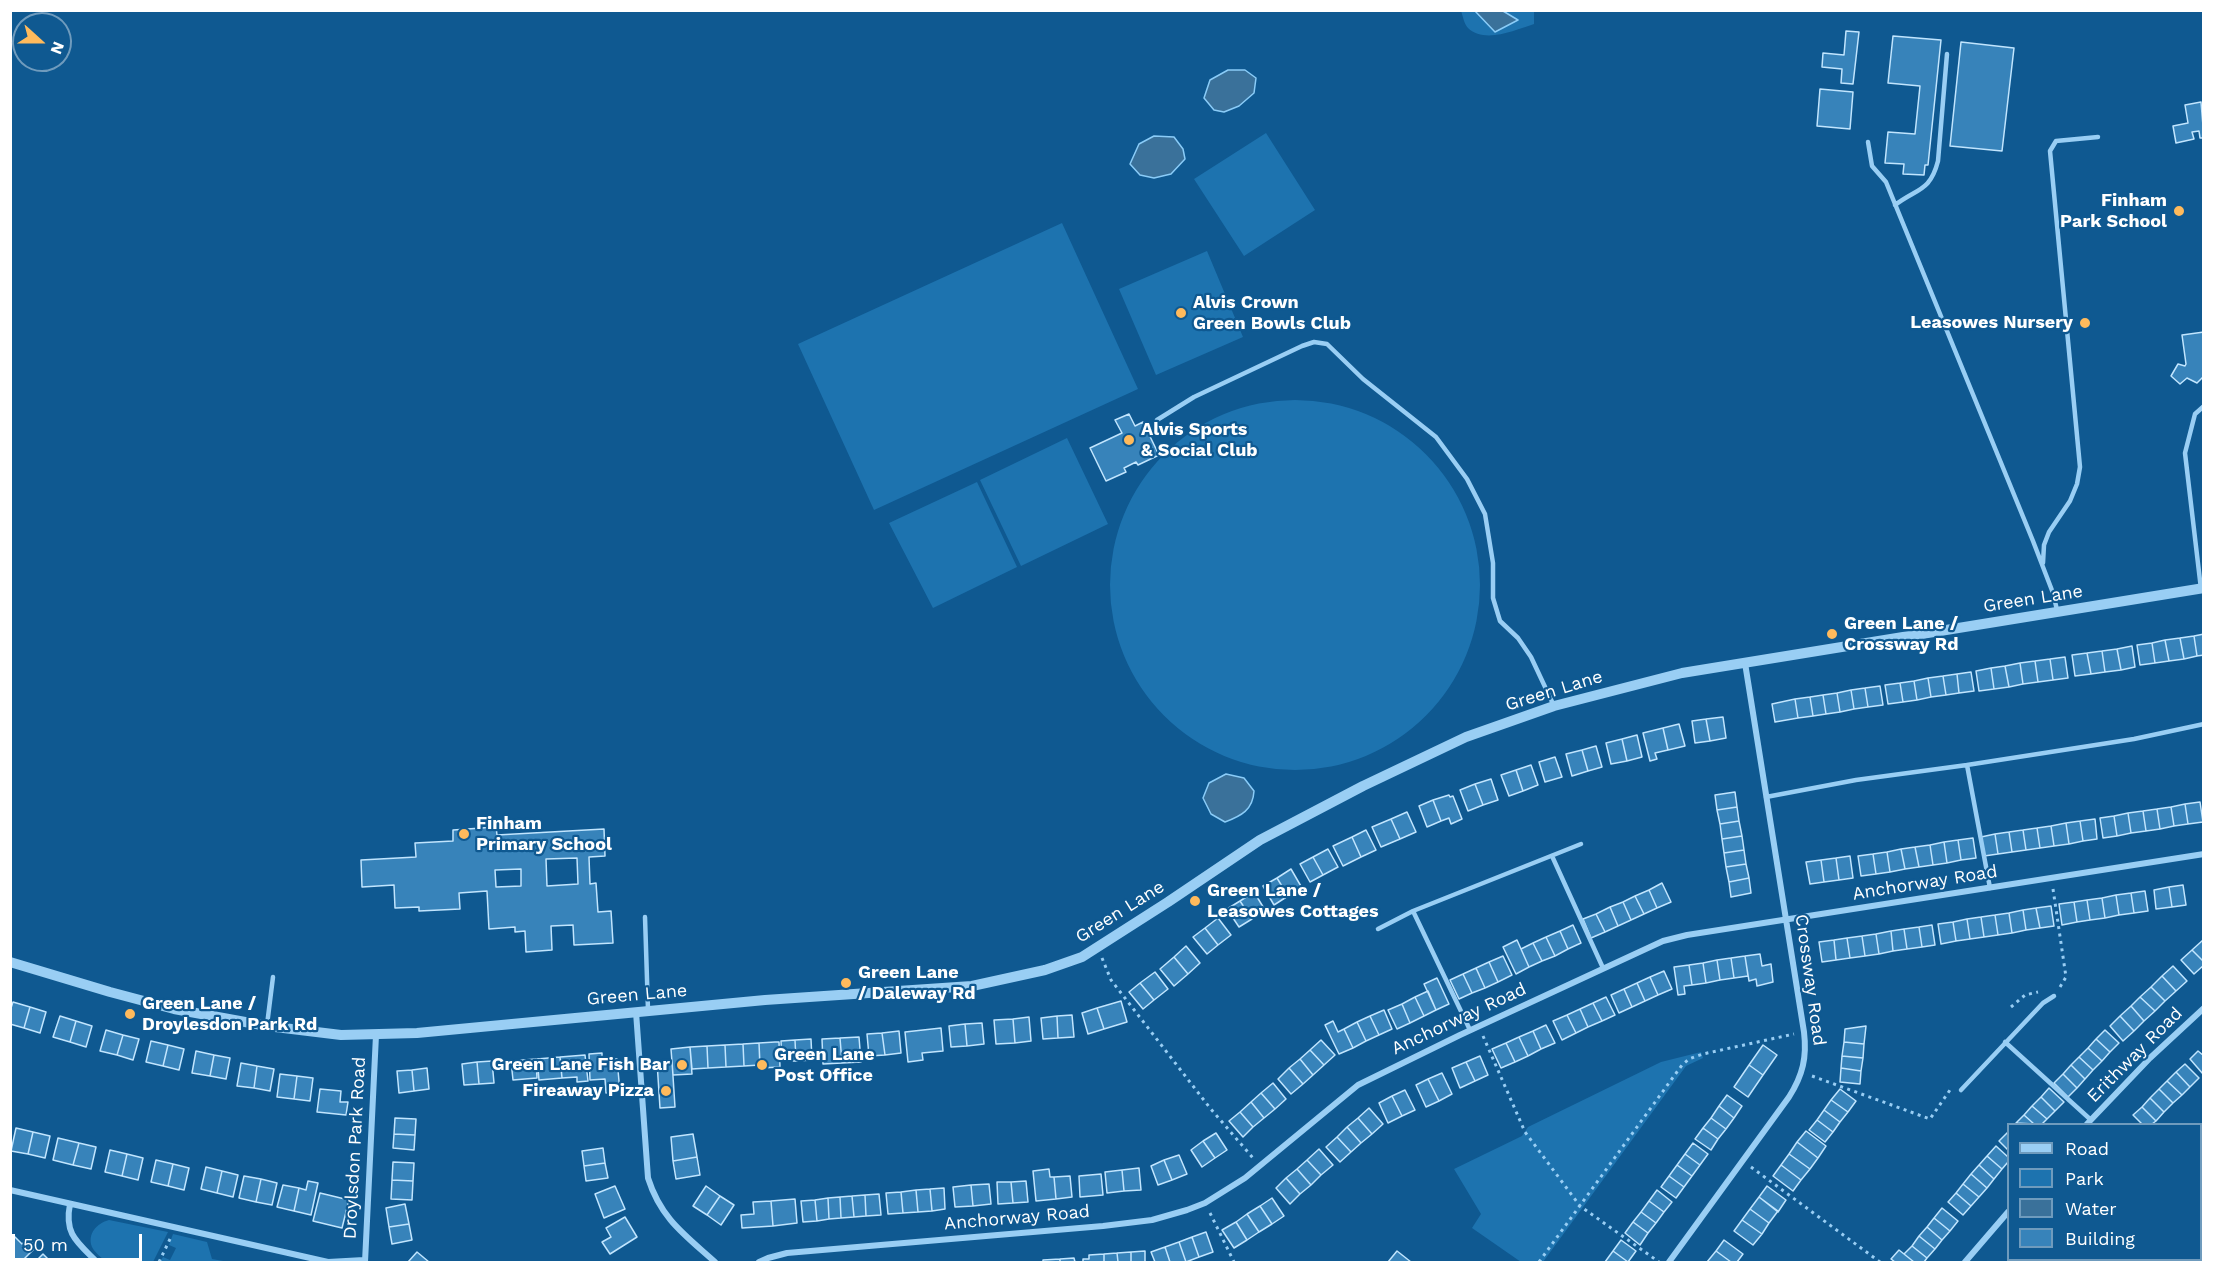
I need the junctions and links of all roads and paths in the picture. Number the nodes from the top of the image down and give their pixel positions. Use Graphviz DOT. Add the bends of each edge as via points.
graph roads {
  1 [pos="1947,54"];
  2 [pos="2098,137"];
  3 [pos="1868,142"];
  4 [pos="1895,205"];
  5 [pos="2204,406"];
  6 [pos="1157,420"];
  7 [pos="2043,567"];
  8 [pos="2202,588"];
  9 [pos="2057,611"];
  10 [pos="1744,662"];
  11 [pos="1554,706"];
  12 [pos="2204,724"];
  13 [pos="1967,765"];
  14 [pos="1766,797"];
  15 [pos="1581,844"];
  16 [pos="2204,854"];
  17 [pos="1552,856"];
  18 [pos="2051,878"];
  19 [pos="1990,888"];
  20 [pos="1413,911"];
  21 [pos="645,917"];
  22 [pos="1786,919"];
  23 [pos="1378,929"];
  24 [pos="1097,947"];
  25 [pos="10,962"];
  26 [pos="1603,968"];
  27 [pos="273,977"];
  28 [pos="2060,987"];
  29 [pos="2048,990"];
  30 [pos="2054,996"];
  31 [pos="2011,1007"];
  32 [pos="2204,1008"];
  33 [pos="648,1011"];
  34 [pos="636,1012"];
  35 [pos="267,1026"];
  36 [pos="1478,1027"];
  37 [pos="1470,1030"];
  38 [pos="376,1035"];
  39 [pos="1778,1038"];
  40 [pos="2005,1042"];
  41 [pos="1802,1072"];
  42 [pos="1956,1081"];
  43 [pos="1960,1090"];
  44 [pos="2089,1122"];
  45 [pos="1742,1161"];
  46 [pos="1259,1167"];
  47 [pos="10,1190"];
  48 [pos="1205,1203"];
  49 [pos="70,1204"];
  50 [pos="1580,1206"];
  51 [pos="2007,1213"];
  52 [pos="176,1227"];
  53 [pos="365,1261"];
  54 [pos="328,1262"];
  55 [pos="96,1263"];
  56 [pos="159,1263"];
  57 [pos="715,1263"];
  58 [pos="759,1263"];
  59 [pos="1234,1263"];
  60 [pos="1539,1263"];
  61 [pos="1660,1263"];
  62 [pos="1669,1263"];
  63 [pos="1880,1263"];
  64 [pos="1965,1263"];
  1 -- 4 [label="lane" via="1934,177"];
  2 -- 7 [label="lane" via="2056,141 2050,151 2080,467 2070,501 2044,545"];
  3 -- 4 [label="lane" via="1872,166 1886,182"];
  4 -- 7 [label="lane"];
  5 -- 8 [label="lane" via="2196,414 2185,453"];
  6 -- 11 [label="lane" via="1194,397 1302,346 1314,342 1327,344 1363,379 1436,437 1467,479 1485,514 1493,563 1493,598 1500,621 1531,657"];
  7 -- 9 [label="lane"];
  8 -- 9 [label="street, Green Lane"];
  9 -- 10 [label="street, Green Lane"];
  10 -- 11 [label="street, Green Lane" via="1682,673"];
  10 -- 14 [label="street, Crossway Road"];
  11 -- 24 [label="street, Green Lane" via="1466,737 1260,840"];
  12 -- 13 [label="lane"];
  13 -- 14 [label="lane"];
  13 -- 19 [label="lane"];
  14 -- 22 [label="street, Crossway Road"];
  15 -- 17 [label="lane"];
  16 -- 18 [label="street, Anchorway Road"];
  17 -- 20 [label="lane"];
  17 -- 26 [label="lane"];
  18 -- 19 [label="street, Anchorway Road"];
  18 -- 28 [label="path" via="2066,977"];
  19 -- 22 [label="street, Anchorway Road"];
  20 -- 23 [label="lane"];
  20 -- 37 [label="lane"];
  21 -- 33 [label="lane"];
  22 -- 26 [label="street, Anchorway Road" via="1663,941"];
  22 -- 41 [label="street, Crossway Road" via="1804,1035"];
  24 -- 33 [label="street, Green Lane" via="1082,957 1045,970 972,986"];
  24 -- 46 [label="path" via="1111,980"];
  25 -- 35 [label="street, Green Lane" via="174,1009"];
  26 -- 36 [label="street, Anchorway Road"];
  27 -- 35 [label="lane"];
  29 -- 31 [label="path" via="2025,994"];
  30 -- 40 [label="lane"];
  32 -- 44 [label="street, Erithway Road"];
  33 -- 34 [label="street, Green Lane"];
  34 -- 38 [label="street, Green Lane"];
  34 -- 57 [label="street" via="650,1184 668,1218"];
  35 -- 38 [label="street, Green Lane"];
  36 -- 37 [label="street, Anchorway Road"];
  36 -- 50 [label="path" via="1525,1132"];
  37 -- 46 [label="street, Anchorway Road" via="1358,1085"];
  38 -- 53 [label="street, Droylsdon Park Road"];
  39 -- 50 [label="path" via="1689,1059"];
  40 -- 43 [label="lane"];
  40 -- 44 [label="lane"];
  41 -- 42 [label="path" via="1930,1119"];
  41 -- 45 [label="street, Crossway Road" via="1789,1097"];
  45 -- 62 [label="street, Crossway Road"];
  45 -- 63 [label="path"];
  46 -- 48 [label="street, Anchorway Road"];
  47 -- 49 [label="street"];
  48 -- 58 [label="street, Anchorway Road" via="1132,1223 787,1253"];
  48 -- 59 [label="path"];
  49 -- 52 [label="street"];
  49 -- 55 [label="street" via="70,1232"];
  50 -- 60 [label="path"];
  50 -- 61 [label="path"];
  51 -- 64 [label="street"];
  52 -- 54 [label="street"];
  52 -- 56 [label="path"];
  53 -- 54 [label="street"];
}
